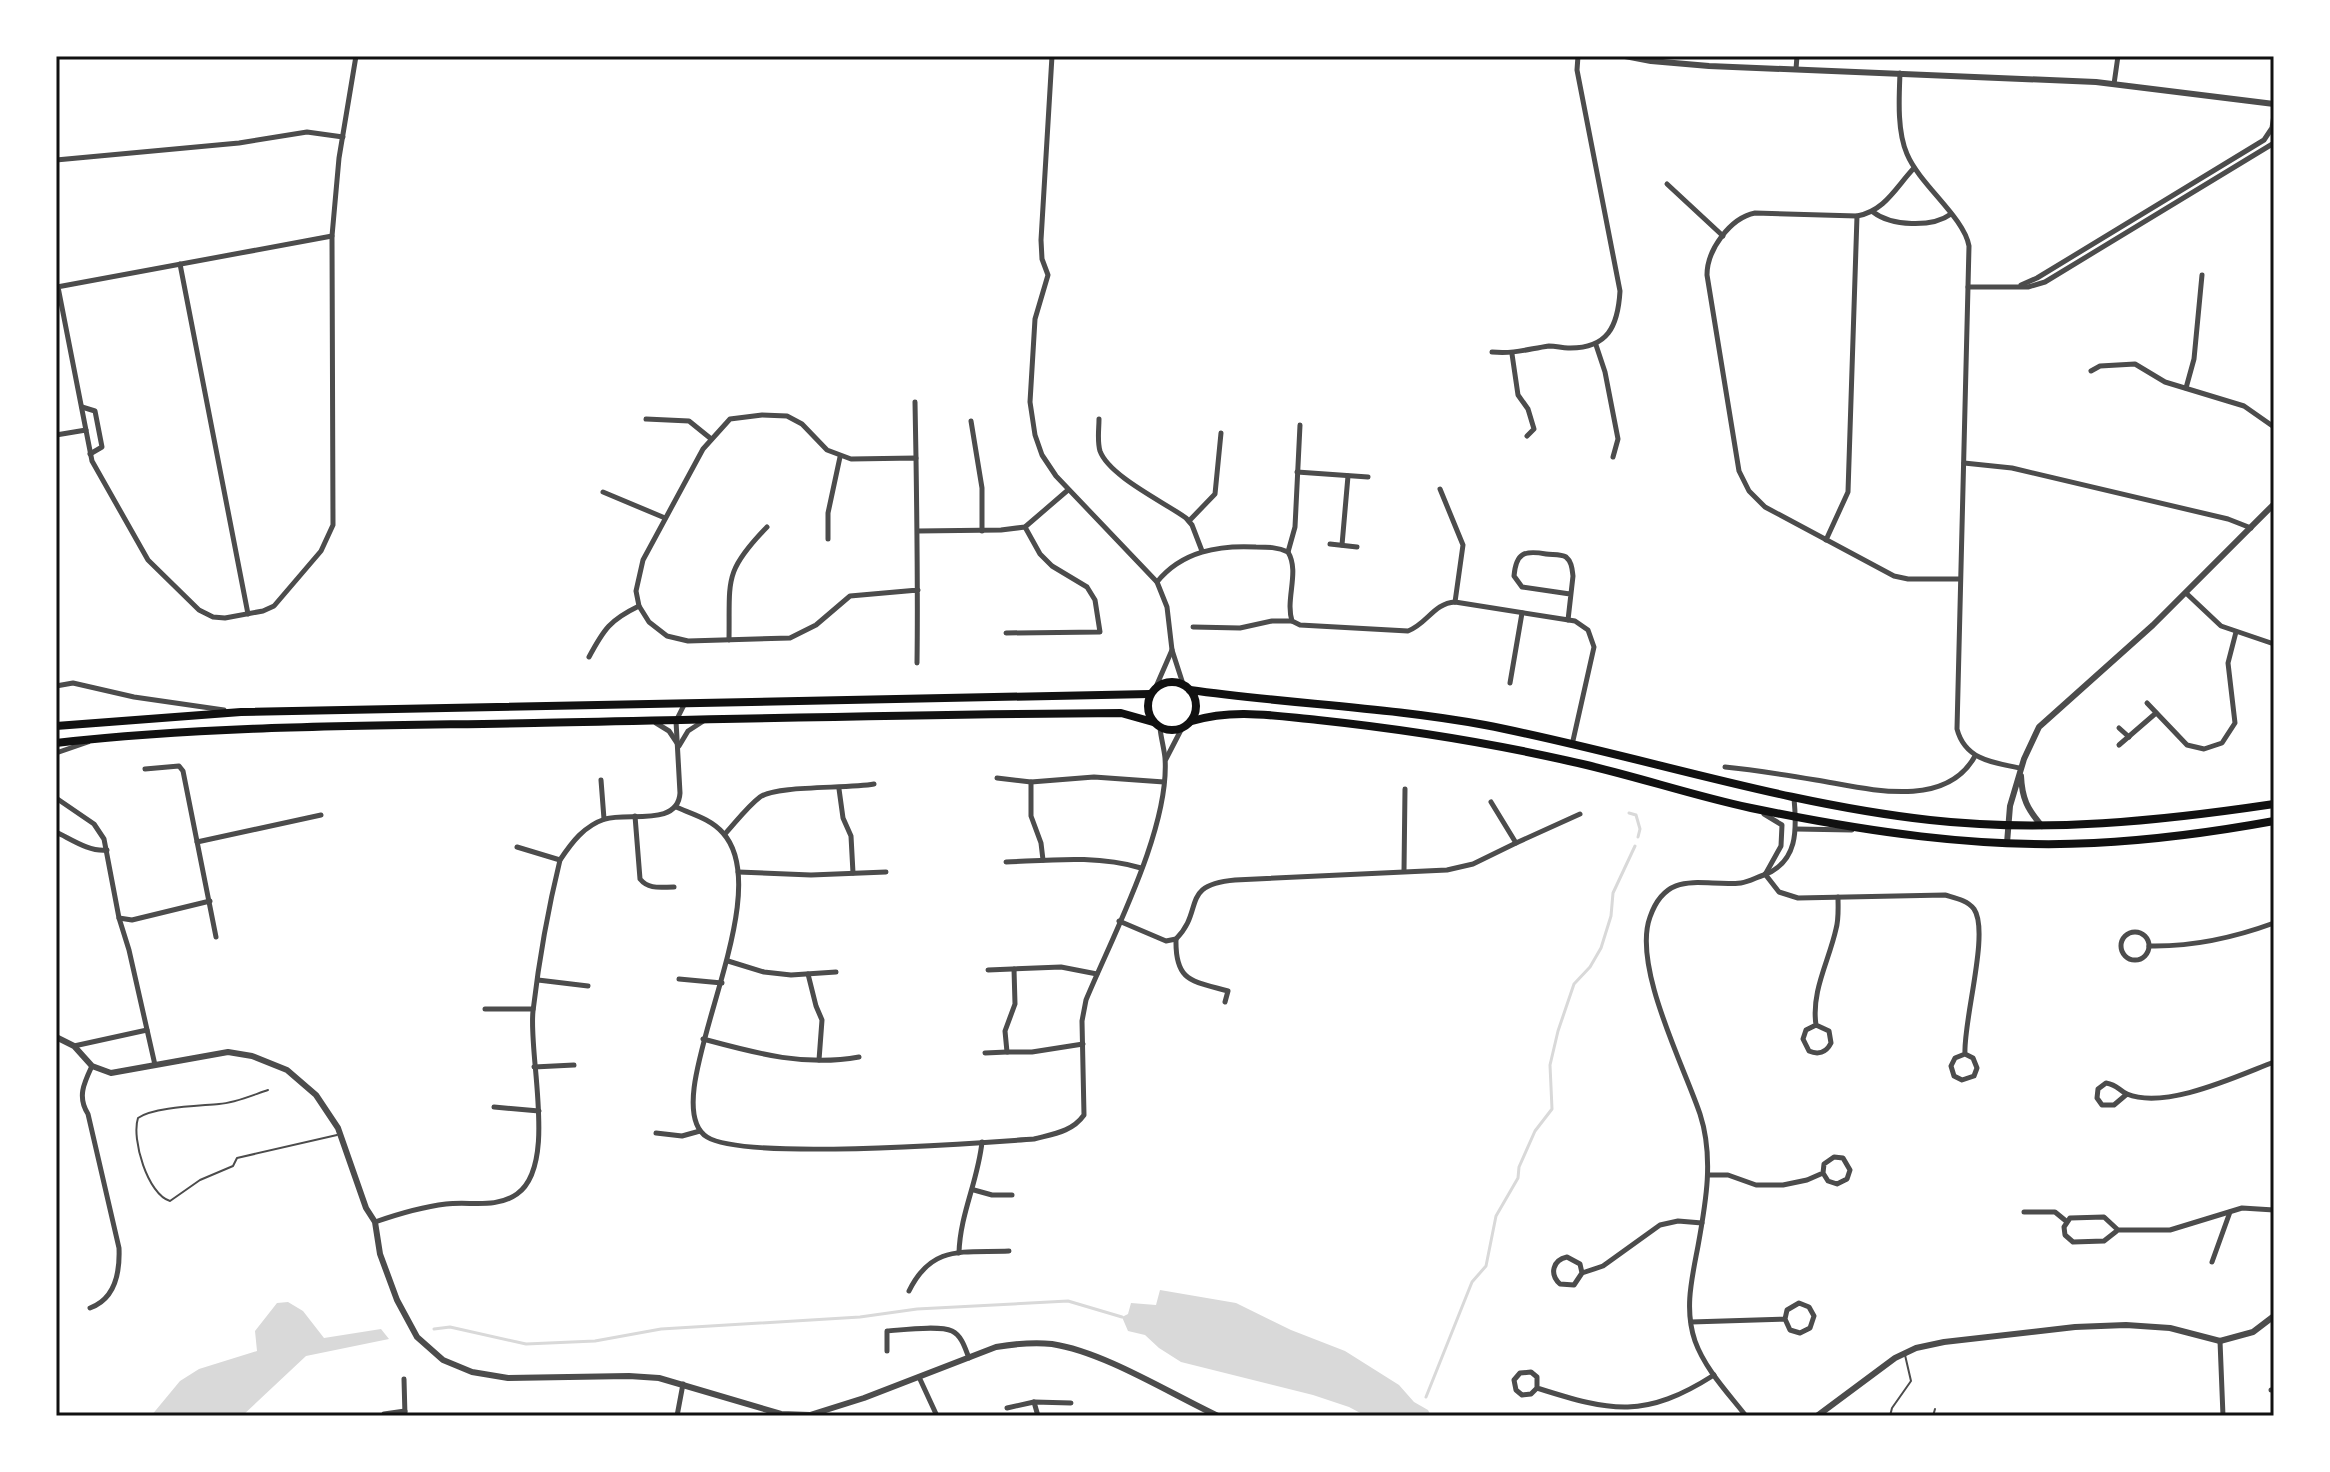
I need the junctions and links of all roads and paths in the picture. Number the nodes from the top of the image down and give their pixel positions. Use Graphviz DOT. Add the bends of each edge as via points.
graph roads {
  1 [pos="356,56"];
  2 [pos="1052,56"];
  3 [pos="1578,56"];
  4 [pos="1625,56"];
  5 [pos="1797,56"];
  6 [pos="2118,56"];
  7 [pos="1796,69"];
  8 [pos="1900,73"];
  9 [pos="2114,84"];
  10 [pos="2274,104"];
  11 [pos="2274,115"];
  12 [pos="343,137"];
  13 [pos="2274,143"];
  14 [pos="56,160"];
  15 [pos="1914,168"];
  16 [pos="1667,184"];
  17 [pos="1873,212"];
  18 [pos="1951,214"];
  19 [pos="1857,216"];
  20 [pos="332,236"];
  21 [pos="1723,236"];
  22 [pos="180,264"];
  23 [pos="2202,275"];
  24 [pos="57,287"];
  25 [pos="1968,287"];
  26 [pos="2016,287"];
  27 [pos="1596,345"];
  28 [pos="1492,352"];
  29 [pos="1512,354"];
  30 [pos="2091,371"];
  31 [pos="2186,388"];
  32 [pos="915,402"];
  33 [pos="82,407"];
  34 [pos="646,419"];
  35 [pos="1099,419"];
  36 [pos="971,421"];
  37 [pos="1300,425"];
  38 [pos="2274,427"];
  39 [pos="86,430"];
  40 [pos="1221,433"];
  41 [pos="56,435"];
  42 [pos="1527,436"];
  43 [pos="710,438"];
  44 [pos="90,454"];
  45 [pos="840,457"];
  46 [pos="1613,457"];
  47 [pos="916,458"];
  48 [pos="1964,463"];
  49 [pos="1297,472"];
  50 [pos="1348,476"];
  51 [pos="1368,477"];
  52 [pos="1440,489"];
  53 [pos="1068,490"];
  54 [pos="603,492"];
  55 [pos="2274,504"];
  56 [pos="665,518"];
  57 [pos="1189,521"];
  58 [pos="767,527"];
  59 [pos="1025,527"];
  60 [pos="2252,528"];
  61 [pos="918,531"];
  62 [pos="982,531"];
  63 [pos="828,539"];
  64 [pos="1826,540"];
  65 [pos="1330,544"];
  66 [pos="1342,545"];
  67 [pos="1357,547"];
  68 [pos="1202,551"];
  69 [pos="1288,552"];
  70 [pos="1960,579"];
  71 [pos="1157,582"];
  72 [pos="918,590"];
  73 [pos="2186,593"];
  74 [pos="1570,594"];
  75 [pos="1455,602"];
  76 [pos="639,606"];
  77 [pos="1522,613"];
  78 [pos="248,614"];
  79 [pos="1568,620"];
  80 [pos="1292,621"];
  81 [pos="1193,627"];
  82 [pos="2236,632"];
  83 [pos="1006,633"];
  84 [pos="729,640"];
  85 [pos="2274,644"];
  86 [pos="1172,650"];
  87 [pos="589,657"];
  88 [pos="917,663"];
  89 [pos="1510,683"];
  90 [pos="56,686"];
  91 [pos="1187,687"];
  92 [pos="1152,691"];
  93 [pos="2147,703"];
  94 [pos="685,704"];
  95 [pos="241,712"];
  96 [pos="2156,713"];
  97 [pos="706,720"];
  98 [pos="651,721"];
  99 [pos="676,721"];
  100 [pos="1192,721"];
  101 [pos="1156,725"];
  102 [pos="56,726"];
  103 [pos="1182,728"];
  104 [pos="2119,728"];
  105 [pos="2129,737"];
  106 [pos="96,738"];
  107 [pos="56,743"];
  108 [pos="1572,745"];
  109 [pos="2119,745"];
  110 [pos="678,747"];
  111 [pos="56,753"];
  112 [pos="1975,756"];
  113 [pos="1165,760"];
  114 [pos="1725,767"];
  115 [pos="2020,768"];
  116 [pos="145,769"];
  117 [pos="997,778"];
  118 [pos="601,780"];
  119 [pos="1031,782"];
  120 [pos="1164,782"];
  121 [pos="874,784"];
  122 [pos="839,789"];
  123 [pos="1405,789"];
  124 [pos="56,798"];
  125 [pos="1794,798"];
  126 [pos="1491,802"];
  127 [pos="2274,804"];
  128 [pos="676,807"];
  129 [pos="1748,807"];
  130 [pos="1580,814"];
  131 [pos="321,815"];
  132 [pos="635,816"];
  133 [pos="1796,817"];
  134 [pos="604,819"];
  135 [pos="2274,821"];
  136 [pos="2008,825"];
  137 [pos="2042,826"];
  138 [pos="1796,829"];
  139 [pos="1869,830"];
  140 [pos="56,832"];
  141 [pos="725,834"];
  142 [pos="197,842"];
  143 [pos="1516,843"];
  144 [pos="2007,843"];
  145 [pos="517,847"];
  146 [pos="107,850"];
  147 [pos="560,860"];
  148 [pos="1043,860"];
  149 [pos="1006,862"];
  150 [pos="1141,868"];
  151 [pos="1404,871"];
  152 [pos="738,872"];
  153 [pos="886,872"];
  154 [pos="853,873"];
  155 [pos="1765,874"];
  156 [pos="674,887"];
  157 [pos="1838,897"];
  158 [pos="210,901"];
  159 [pos="119,918"];
  160 [pos="1119,921"];
  161 [pos="2274,923"];
  162 [pos="216,937"];
  163 [pos="1176,939"];
  164 [pos="2149,946"];
  165 [pos="728,961"];
  166 [pos="1014,969"];
  167 [pos="988,970"];
  168 [pos="836,972"];
  169 [pos="808,974"];
  170 [pos="1097,974"];
  171 [pos="679,979"];
  172 [pos="538,980"];
  173 [pos="722,983"];
  174 [pos="588,986"];
  175 [pos="1225,1002"];
  176 [pos="485,1009"];
  177 [pos="533,1009"];
  178 [pos="1816,1025"];
  179 [pos="147,1030"];
  180 [pos="56,1037"];
  181 [pos="703,1039"];
  182 [pos="1083,1044"];
  183 [pos="74,1046"];
  184 [pos="1007,1052"];
  185 [pos="985,1053"];
  186 [pos="1965,1054"];
  187 [pos="859,1057"];
  188 [pos="819,1060"];
  189 [pos="2274,1062"];
  190 [pos="155,1065"];
  191 [pos="574,1065"];
  192 [pos="92,1066"];
  193 [pos="534,1067"];
  194 [pos="268,1090"];
  195 [pos="2127,1094"];
  196 [pos="494,1107"];
  197 [pos="539,1111"];
  198 [pos="700,1131"];
  199 [pos="656,1133"];
  200 [pos="340,1134"];
  201 [pos="982,1142"];
  202 [pos="1823,1173"];
  203 [pos="1708,1175"];
  204 [pos="973,1190"];
  205 [pos="1012,1195"];
  206 [pos="2274,1210"];
  207 [pos="2024,1212"];
  208 [pos="2230,1212"];
  209 [pos="2066,1221"];
  210 [pos="375,1222"];
  211 [pos="1702,1223"];
  212 [pos="2118,1230"];
  213 [pos="1009,1251"];
  214 [pos="959,1253"];
  215 [pos="2212,1262"];
  216 [pos="1582,1273"];
  217 [pos="909,1291"];
  218 [pos="90,1308"];
  219 [pos="2274,1316"];
  220 [pos="1785,1319"];
  221 [pos="1691,1322"];
  222 [pos="2220,1341"];
  223 [pos="887,1351"];
  224 [pos="1905,1354"];
  225 [pos="969,1358"];
  226 [pos="1714,1375"];
  227 [pos="919,1377"];
  228 [pos="404,1379"];
  229 [pos="683,1384"];
  230 [pos="1537,1388"];
  231 [pos="1034,1402"];
  232 [pos="1071,1403"];
  233 [pos="1007,1408"];
  234 [pos="1935,1409"];
  235 [pos="384,1414"];
  236 [pos="405,1414"];
  237 [pos="677,1416"];
  238 [pos="937,1416"];
  239 [pos="1038,1416"];
  240 [pos="1218,1416"];
  241 [pos="1746,1416"];
  242 [pos="1817,1416"];
  243 [pos="1890,1416"];
  244 [pos="1933,1416"];
  245 [pos="2223,1416"];
  1 -- 12 [label="street"];
  2 -- 53 [label="street" via="1041,240 1048,275 1035,319 1031,414 1042,455"];
  3 -- 27 [label="street" via="1620,291 1612,329"];
  4 -- 7 [label="street" via="1673,64"];
  5 -- 7 [label="street"];
  6 -- 9 [label="street"];
  7 -- 8 [label="street"];
  8 -- 9 [label="street"];
  8 -- 15 [label="street" via="1903,139"];
  9 -- 10 [label="street"];
  11 -- 26 [label="street" via="2264,140"];
  12 -- 14 [label="street" via="307,132"];
  12 -- 20 [label="street"];
  13 -- 26 [label="street" via="2045,282"];
  15 -- 17 [label="street"];
  15 -- 18 [label="street"];
  16 -- 21 [label="street"];
  17 -- 18 [label="street" via="1893,221 1938,222"];
  17 -- 19 [label="street"];
  18 -- 25 [label="street" via="1968,241"];
  19 -- 21 [label="street" via="1755,213 1735,221"];
  19 -- 64 [label="street" via="1848,492"];
  20 -- 22 [label="street"];
  20 -- 78 [label="street" via="333,525 326,544 286,595 268,609"];
  21 -- 64 [label="street" via="1707,275 1741,479 1765,507"];
  22 -- 24 [label="street"];
  22 -- 78 [label="street"];
  23 -- 31 [label="street"];
  24 -- 33 [label="street"];
  25 -- 26 [label="street"];
  25 -- 48 [label="street"];
  27 -- 29 [label="street"];
  27 -- 46 [label="street" via="1618,439"];
  28 -- 29 [label="street"];
  29 -- 42 [label="street" via="1518,395 1534,429"];
  30 -- 31 [label="street" via="2135,364"];
  31 -- 38 [label="street" via="2244,406"];
  32 -- 47 [label="street"];
  33 -- 39 [label="street"];
  33 -- 44 [label="street" via="95,411 100,435 102,447"];
  34 -- 43 [label="street" via="689,421"];
  35 -- 57 [label="street" via="1099,448 1108,463"];
  36 -- 62 [label="street" via="982,488"];
  37 -- 49 [label="street"];
  39 -- 41 [label="street"];
  39 -- 44 [label="street"];
  40 -- 57 [label="street" via="1215,494"];
  43 -- 45 [label="street" via="730,419 787,416"];
  43 -- 56 [label="street"];
  44 -- 78 [label="street" via="155,569 203,613 225,618"];
  45 -- 47 [label="street"];
  45 -- 63 [label="street"];
  47 -- 61 [label="street"];
  48 -- 60 [label="street" via="2012,468"];
  48 -- 70 [label="street"];
  49 -- 50 [label="street"];
  49 -- 69 [label="street" via="1295,527"];
  50 -- 51 [label="street"];
  50 -- 66 [label="street"];
  52 -- 75 [label="street" via="1463,545"];
  53 -- 59 [label="street"];
  53 -- 71 [label="street"];
  54 -- 56 [label="street"];
  55 -- 60 [label="street"];
  56 -- 76 [label="street" via="638,576"];
  57 -- 68 [label="street"];
  58 -- 84 [label="street" via="732,570"];
  59 -- 62 [label="street"];
  59 -- 83 [label="street" via="1052,566 1087,587 1095,600 1100,632"];
  60 -- 73 [label="street"];
  61 -- 62 [label="street"];
  61 -- 72 [label="street"];
  64 -- 70 [label="street" via="1894,576"];
  65 -- 66 [label="street"];
  66 -- 67 [label="street"];
  68 -- 69 [label="street" via="1236,546"];
  68 -- 71 [label="street"];
  69 -- 80 [label="street"];
  70 -- 112 [label="street" via="1957,729"];
  71 -- 86 [label="street" via="1167,607"];
  72 -- 84 [label="street" via="850,596 816,625 790,638"];
  72 -- 88 [label="street"];
  73 -- 82 [label="street" via="2212,620"];
  73 -- 115 [label="street" via="2043,722"];
  74 -- 74 [label="street" via="1573,571 1566,558 1533,551 1518,559 1514,576 1522,587"];
  74 -- 79 [label="street"];
  75 -- 77 [label="street"];
  75 -- 80 [label="street" via="1438,607 1408,631 1338,629"];
  76 -- 84 [label="street" via="667,636"];
  76 -- 87 [label="street" via="605,628"];
  77 -- 79 [label="street"];
  77 -- 89 [label="street"];
  79 -- 108 [label="street" via="1588,630 1594,647"];
  80 -- 81 [label="street"];
  82 -- 85 [label="street"];
  82 -- 96 [label="street" via="2228,663 2235,723 2227,739 2210,748 2192,748"];
  86 -- 91 [label="street"];
  86 -- 92 [label="street"];
  90 -- 95 [label="street" via="73,683"];
  91 -- 92 [label="highway" via="1168,682"];
  91 -- 100 [label="highway" via="1196,705"];
  91 -- 108 [label="highway" via="1400,712"];
  92 -- 94 [label="highway"];
  92 -- 101 [label="highway" via="1147,708"];
  93 -- 96 [label="street"];
  94 -- 95 [label="highway"];
  94 -- 99 [label="street"];
  95 -- 102 [label="highway"];
  96 -- 105 [label="street"];
  97 -- 99 [label="highway"];
  97 -- 101 [label="highway" via="1121,713"];
  97 -- 110 [label="street" via="688,731"];
  98 -- 99 [label="highway"];
  98 -- 106 [label="highway" via="242,729"];
  98 -- 110 [label="street" via="669,731"];
  99 -- 110 [label="street"];
  100 -- 103 [label="highway"];
  100 -- 129 [label="highway" via="1227,712 1397,729 1570,761"];
  101 -- 103 [label="highway"];
  101 -- 113 [label="street"];
  103 -- 113 [label="street"];
  104 -- 105 [label="street"];
  105 -- 109 [label="street"];
  106 -- 107 [label="highway"];
  106 -- 111 [label="street"];
  108 -- 125 [label="highway"];
  110 -- 128 [label="street"];
  112 -- 114 [label="street" via="1951,780 1905,792"];
  112 -- 115 [label="street"];
  113 -- 120 [label="street"];
  115 -- 136 [label="street"];
  115 -- 137 [label="street" via="2022,795"];
  116 -- 142 [label="street" via="179,766 183,771"];
  117 -- 119 [label="street"];
  118 -- 134 [label="street"];
  119 -- 120 [label="street" via="1094,777"];
  119 -- 148 [label="street" via="1031,816"];
  120 -- 150 [label="street" via="1160,813"];
  121 -- 122 [label="street"];
  122 -- 141 [label="street" via="771,791"];
  122 -- 154 [label="street" via="851,836"];
  123 -- 151 [label="street"];
  124 -- 146 [label="street" via="94,824"];
  125 -- 133 [label="street"];
  125 -- 136 [label="highway" via="1932,821"];
  126 -- 143 [label="street"];
  127 -- 137 [label="highway" via="2181,818"];
  128 -- 132 [label="street" via="664,814"];
  128 -- 141 [label="street"];
  129 -- 133 [label="highway"];
  129 -- 155 [label="street" via="1782,825 1781,846"];
  130 -- 143 [label="street"];
  131 -- 142 [label="street"];
  132 -- 134 [label="street"];
  132 -- 156 [label="street" via="640,879 653,888"];
  133 -- 138 [label="street"];
  133 -- 139 [label="highway"];
  134 -- 147 [label="street" via="574,839"];
  135 -- 144 [label="highway" via="2183,836"];
  136 -- 137 [label="highway"];
  136 -- 144 [label="street"];
  138 -- 139 [label="street"];
  138 -- 155 [label="street" via="1792,849 1776,870"];
  139 -- 144 [label="highway"];
  140 -- 146 [label="street"];
  141 -- 152 [label="street"];
  142 -- 158 [label="street"];
  143 -- 151 [label="street" via="1473,864"];
  145 -- 147 [label="street"];
  146 -- 159 [label="street"];
  147 -- 172 [label="street"];
  148 -- 149 [label="street"];
  148 -- 150 [label="street" via="1114,860"];
  150 -- 160 [label="street"];
  151 -- 163 [label="street" via="1205,886"];
  152 -- 154 [label="street"];
  152 -- 165 [label="street"];
  153 -- 154 [label="street"];
  155 -- 157 [label="street" via="1779,892 1798,898"];
  155 -- 203 [label="street" via="1744,883 1692,881 1667,889 1648,920 1654,985 1701,1117"];
  157 -- 178 [label="street"];
  157 -- 186 [label="street" via="1945,895 1973,908 1979,943"];
  158 -- 159 [label="street" via="132,920"];
  158 -- 162 [label="street"];
  159 -- 179 [label="street"];
  160 -- 163 [label="street" via="1166,941"];
  160 -- 170 [label="street"];
  161 -- 164 [label="street" via="2184,947"];
  163 -- 175 [label="street" via="1177,965 1184,975 1228,991"];
  164 -- 164 [label="street" via="2145,955 2133,959 2124,954 2122,944 2134,932 2144,935"];
  165 -- 169 [label="street" via="764,972"];
  165 -- 173 [label="street"];
  166 -- 167 [label="street"];
  166 -- 170 [label="street" via="1061,967"];
  166 -- 184 [label="street"];
  168 -- 169 [label="street"];
  169 -- 188 [label="street" via="822,1020"];
  170 -- 182 [label="street" via="1086,1000"];
  171 -- 173 [label="street"];
  172 -- 174 [label="street"];
  172 -- 177 [label="street"];
  173 -- 181 [label="street"];
  176 -- 177 [label="street"];
  177 -- 193 [label="street"];
  178 -- 178 [label="street" via="1826,1027 1831,1038 1829,1047 1818,1053 1809,1051 1803,1039"];
  179 -- 183 [label="street"];
  179 -- 190 [label="street"];
  180 -- 183 [label="street"];
  181 -- 188 [label="street" via="770,1057"];
  181 -- 198 [label="street" via="694,1092"];
  182 -- 184 [label="street"];
  182 -- 201 [label="street" via="1086,1105 1078,1124 1034,1139"];
  183 -- 192 [label="street"];
  184 -- 185 [label="street"];
  186 -- 186 [label="street" via="1977,1068 1974,1076 1962,1080 1951,1066"];
  187 -- 188 [label="street"];
  189 -- 195 [label="street" via="2184,1094"];
  190 -- 192 [label="street" via="111,1073"];
  190 -- 200 [label="street" via="219,1053 252,1056 287,1070 316,1095"];
  191 -- 193 [label="street"];
  192 -- 218 [label="street" via="83,1104 120,1271 112,1290"];
  193 -- 197 [label="street"];
  194 -- 200 [label="lane" via="138,1118 147,1175 165,1201 225,1171 237,1158"];
  195 -- 195 [label="street" via="2114,1105 2102,1105 2097,1098 2106,1083"];
  196 -- 197 [label="street"];
  197 -- 210 [label="street" via="537,1155 519,1193 498,1203 448,1203"];
  198 -- 199 [label="street" via="682,1136"];
  198 -- 201 [label="street" via="717,1141 770,1148"];
  200 -- 210 [label="street"];
  201 -- 204 [label="street"];
  202 -- 202 [label="street" via="1824,1164 1834,1157 1843,1158 1850,1170 1837,1184"];
  202 -- 203 [label="street" via="1783,1185"];
  203 -- 211 [label="street"];
  204 -- 205 [label="street"];
  204 -- 214 [label="street"];
  206 -- 208 [label="street"];
  207 -- 209 [label="street" via="2055,1212"];
  208 -- 212 [label="street" via="2170,1230"];
  208 -- 215 [label="street"];
  209 -- 212 [label="street" via="2104,1217"];
  209 -- 212 [label="street" via="2065,1235 2073,1242 2104,1241"];
  210 -- 229 [label="street" via="380,1254 405,1319 443,1360 508,1378 629,1376"];
  211 -- 216 [label="street" via="1660,1225 1603,1266"];
  211 -- 221 [label="street" via="1688,1295"];
  213 -- 214 [label="street"];
  214 -- 217 [label="street" via="933,1258"];
  216 -- 216 [label="street" via="1578,1282 1564,1286 1556,1281 1553,1269 1567,1257 1580,1264"];
  219 -- 222 [label="street" via="2253,1332"];
  220 -- 220 [label="street" via="1787,1310 1799,1303 1814,1316 1810,1328 1800,1333 1790,1330"];
  220 -- 221 [label="street"];
  221 -- 226 [label="street"];
  222 -- 224 [label="street" via="2170,1328 2075,1327 1944,1342"];
  222 -- 245 [label="street"];
  223 -- 225 [label="street" via="887,1331 942,1330 961,1340"];
  224 -- 242 [label="street"];
  224 -- 243 [label="lane" via="1911,1381"];
  225 -- 227 [label="street"];
  225 -- 240 [label="street" via="1017,1343 1072,1349"];
  226 -- 230 [label="street" via="1658,1404 1633,1407 1586,1404"];
  226 -- 241 [label="street"];
  227 -- 229 [label="street" via="810,1415 781,1414"];
  227 -- 238 [label="street"];
  228 -- 236 [label="street"];
  229 -- 237 [label="street"];
  230 -- 230 [label="street" via="1522,1395 1514,1380 1531,1372"];
  231 -- 232 [label="street"];
  231 -- 233 [label="street"];
  231 -- 239 [label="street"];
  234 -- 244 [label="lane"];
  235 -- 236 [label="street"];
}
